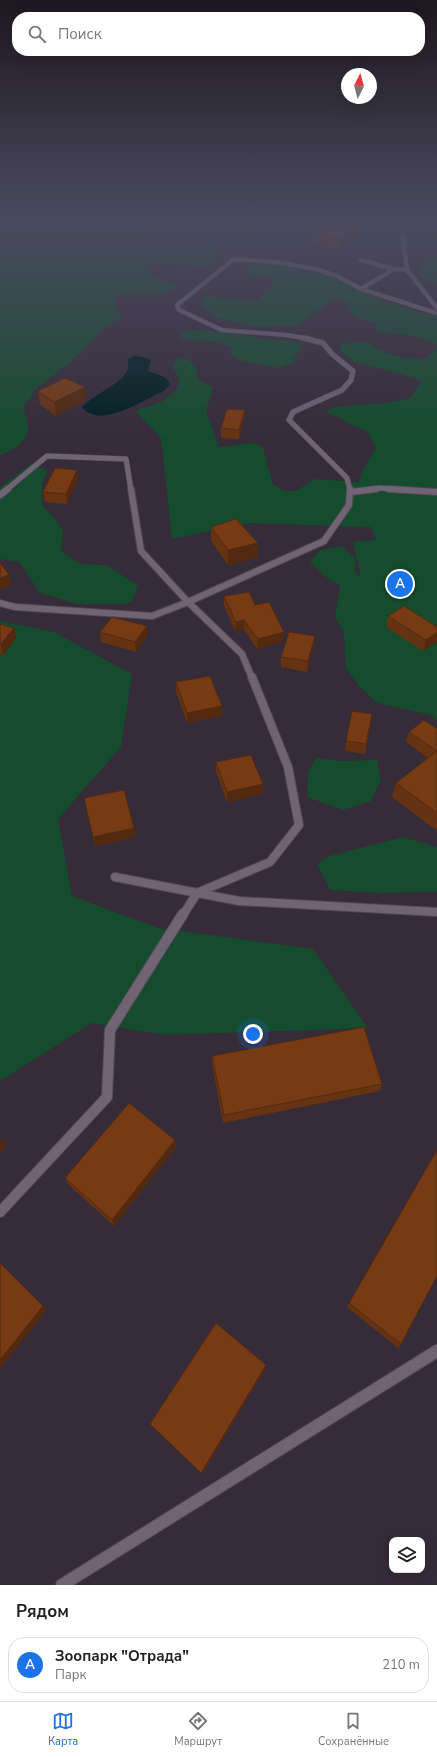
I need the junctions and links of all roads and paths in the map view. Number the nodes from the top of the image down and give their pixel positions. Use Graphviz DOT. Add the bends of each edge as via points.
graph roads {
  1 [pos="192,293"];
  2 [pos="374,293"];
  3 [pos="425,293"];
  4 [pos="437,308"];
  5 [pos="437,313"];
  6 [pos="351,492"];
  7 [pos="437,492"];
  8 [pos="0,495"];
  9 [pos="188,602"];
  10 [pos="0,603"];
  11 [pos="115,877"];
  12 [pos="197,893"];
  13 [pos="437,912"];
  14 [pos="0,1212"];
  15 [pos="437,1351"];
  16 [pos="62,1585"];
  1 -- 6 [label="lane" via="177,305 179,310 222,330 309,338 323,343 353,371 351,380 342,390 293,412 289,420 347,478"];
  2 -- 5 [label="lane"];
  3 -- 4 [label="lane"];
  6 -- 7 [label="lane" via="380,488"];
  6 -- 9 [label="lane" via="349,505 324,541"];
  8 -- 9 [label="lane" via="47,456 126,459 141,550"];
  9 -- 10 [label="lane" via="152,616 15,607"];
  9 -- 12 [label="lane" via="242,654 288,767 299,825 270,862"];
  11 -- 12 [label="lane"];
  12 -- 13 [label="lane" via="239,901"];
  12 -- 14 [label="lane" via="110,1030 107,1097"];
  15 -- 16 [label="lane"];
}
